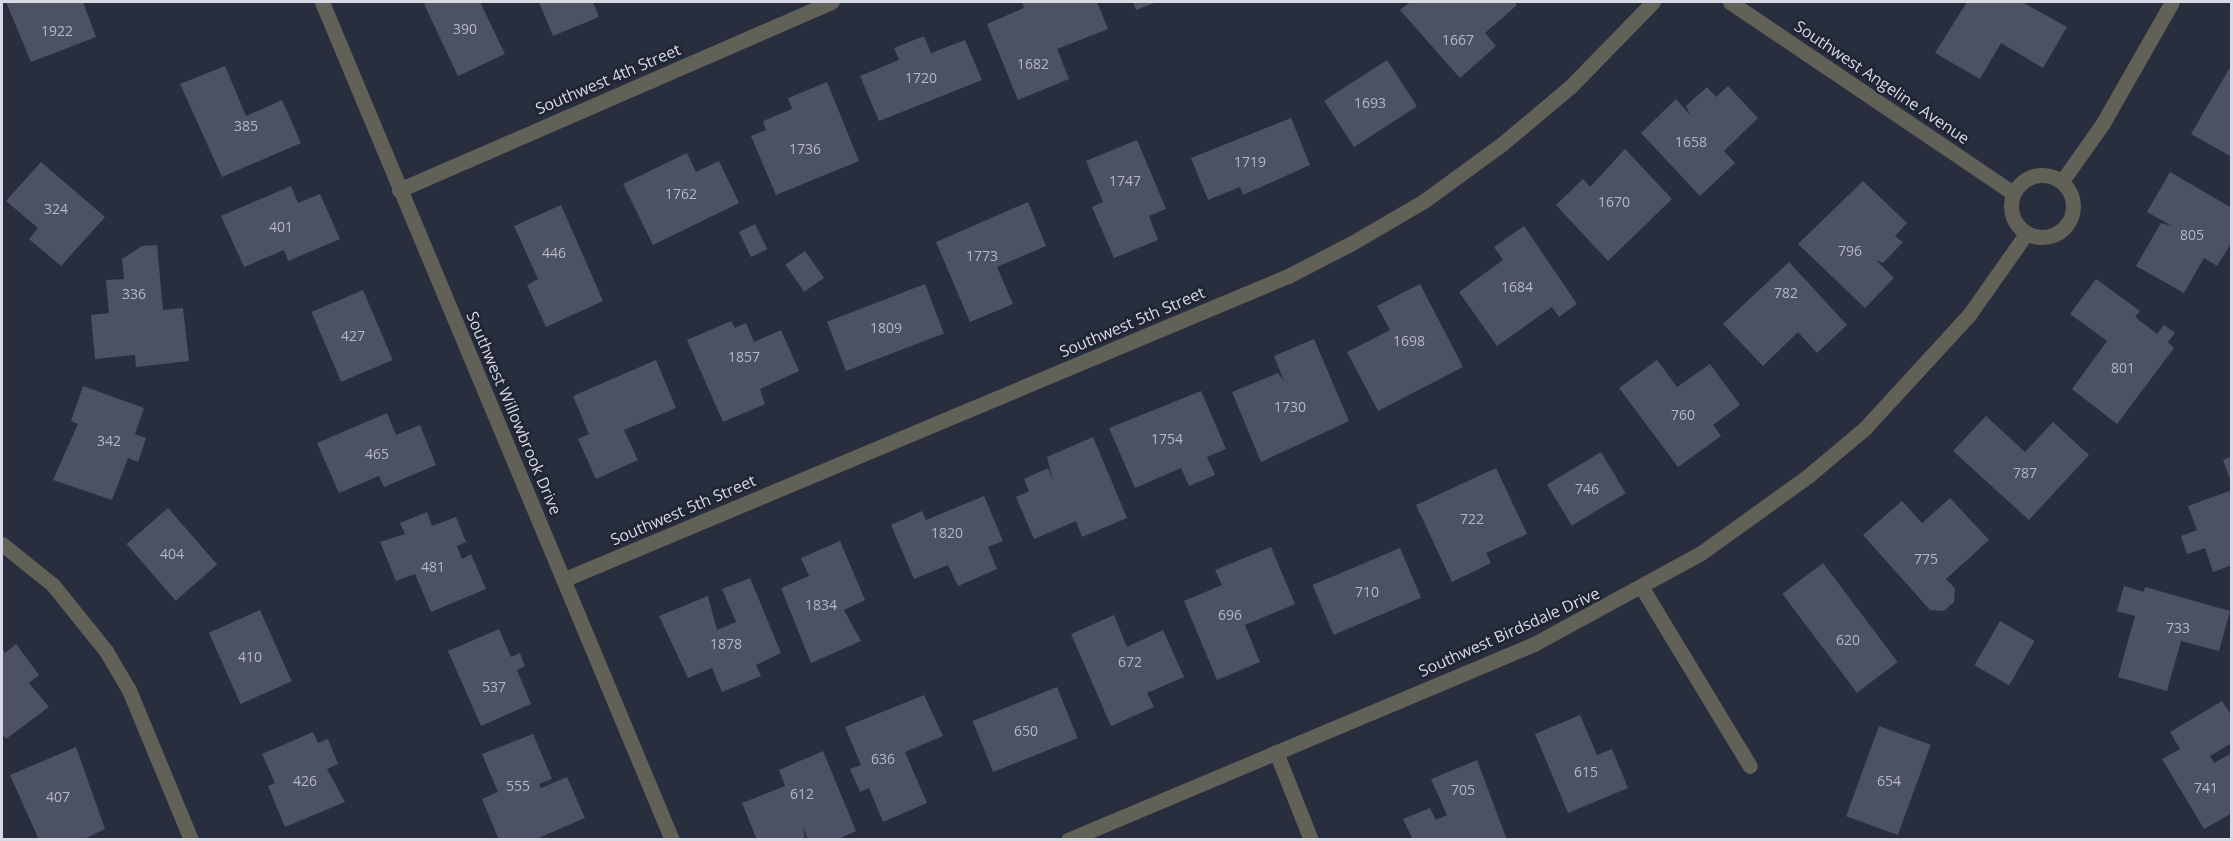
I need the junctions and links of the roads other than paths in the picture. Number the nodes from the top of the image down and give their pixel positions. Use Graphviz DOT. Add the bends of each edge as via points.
graph roads {
  1 [pos="322,2"];
  2 [pos="832,2"];
  3 [pos="1653,2"];
  4 [pos="1730,2"];
  5 [pos="2172,2"];
  6 [pos="2062,181"];
  7 [pos="399,190"];
  8 [pos="2013,193"];
  9 [pos="2026,234"];
  10 [pos="2,544"];
  11 [pos="565,579"];
  12 [pos="1642,588"];
  13 [pos="1276,752"];
  14 [pos="1750,766"];
  15 [pos="191,840"];
  16 [pos="672,840"];
  17 [pos="1068,840"];
  18 [pos="1311,840"];
  1 -- 7 [label="street, Southwest Willowbrook Drive"];
  2 -- 7 [label="street, Southwest 4th Street"];
  3 -- 11 [label="street, Southwest 5th Street" via="1570,87 1502,144 1424,201 1352,243 1288,276"];
  4 -- 8 [label="street, Southwest Angeline Avenue"];
  5 -- 6 [label="street" via="2103,123"];
  6 -- 8 [label="street" via="2038,174 2024,180"];
  6 -- 9 [label="street" via="2073,201 2067,226 2050,237"];
  7 -- 11 [label="street, Southwest Willowbrook Drive"];
  8 -- 9 [label="street" via="2011,214"];
  9 -- 12 [label="street, Southwest Birdsdale Drive" via="1969,315 1865,428 1754,516"];
  10 -- 15 [label="street" via="52,585 106,651 129,690"];
  11 -- 16 [label="street, Southwest Willowbrook Drive"];
  12 -- 13 [label="street, Southwest Birdsdale Drive" via="1534,644"];
  12 -- 14 [label="street"];
  13 -- 17 [label="street, Southwest Birdsdale Drive"];
  13 -- 18 [label="street"];
}
